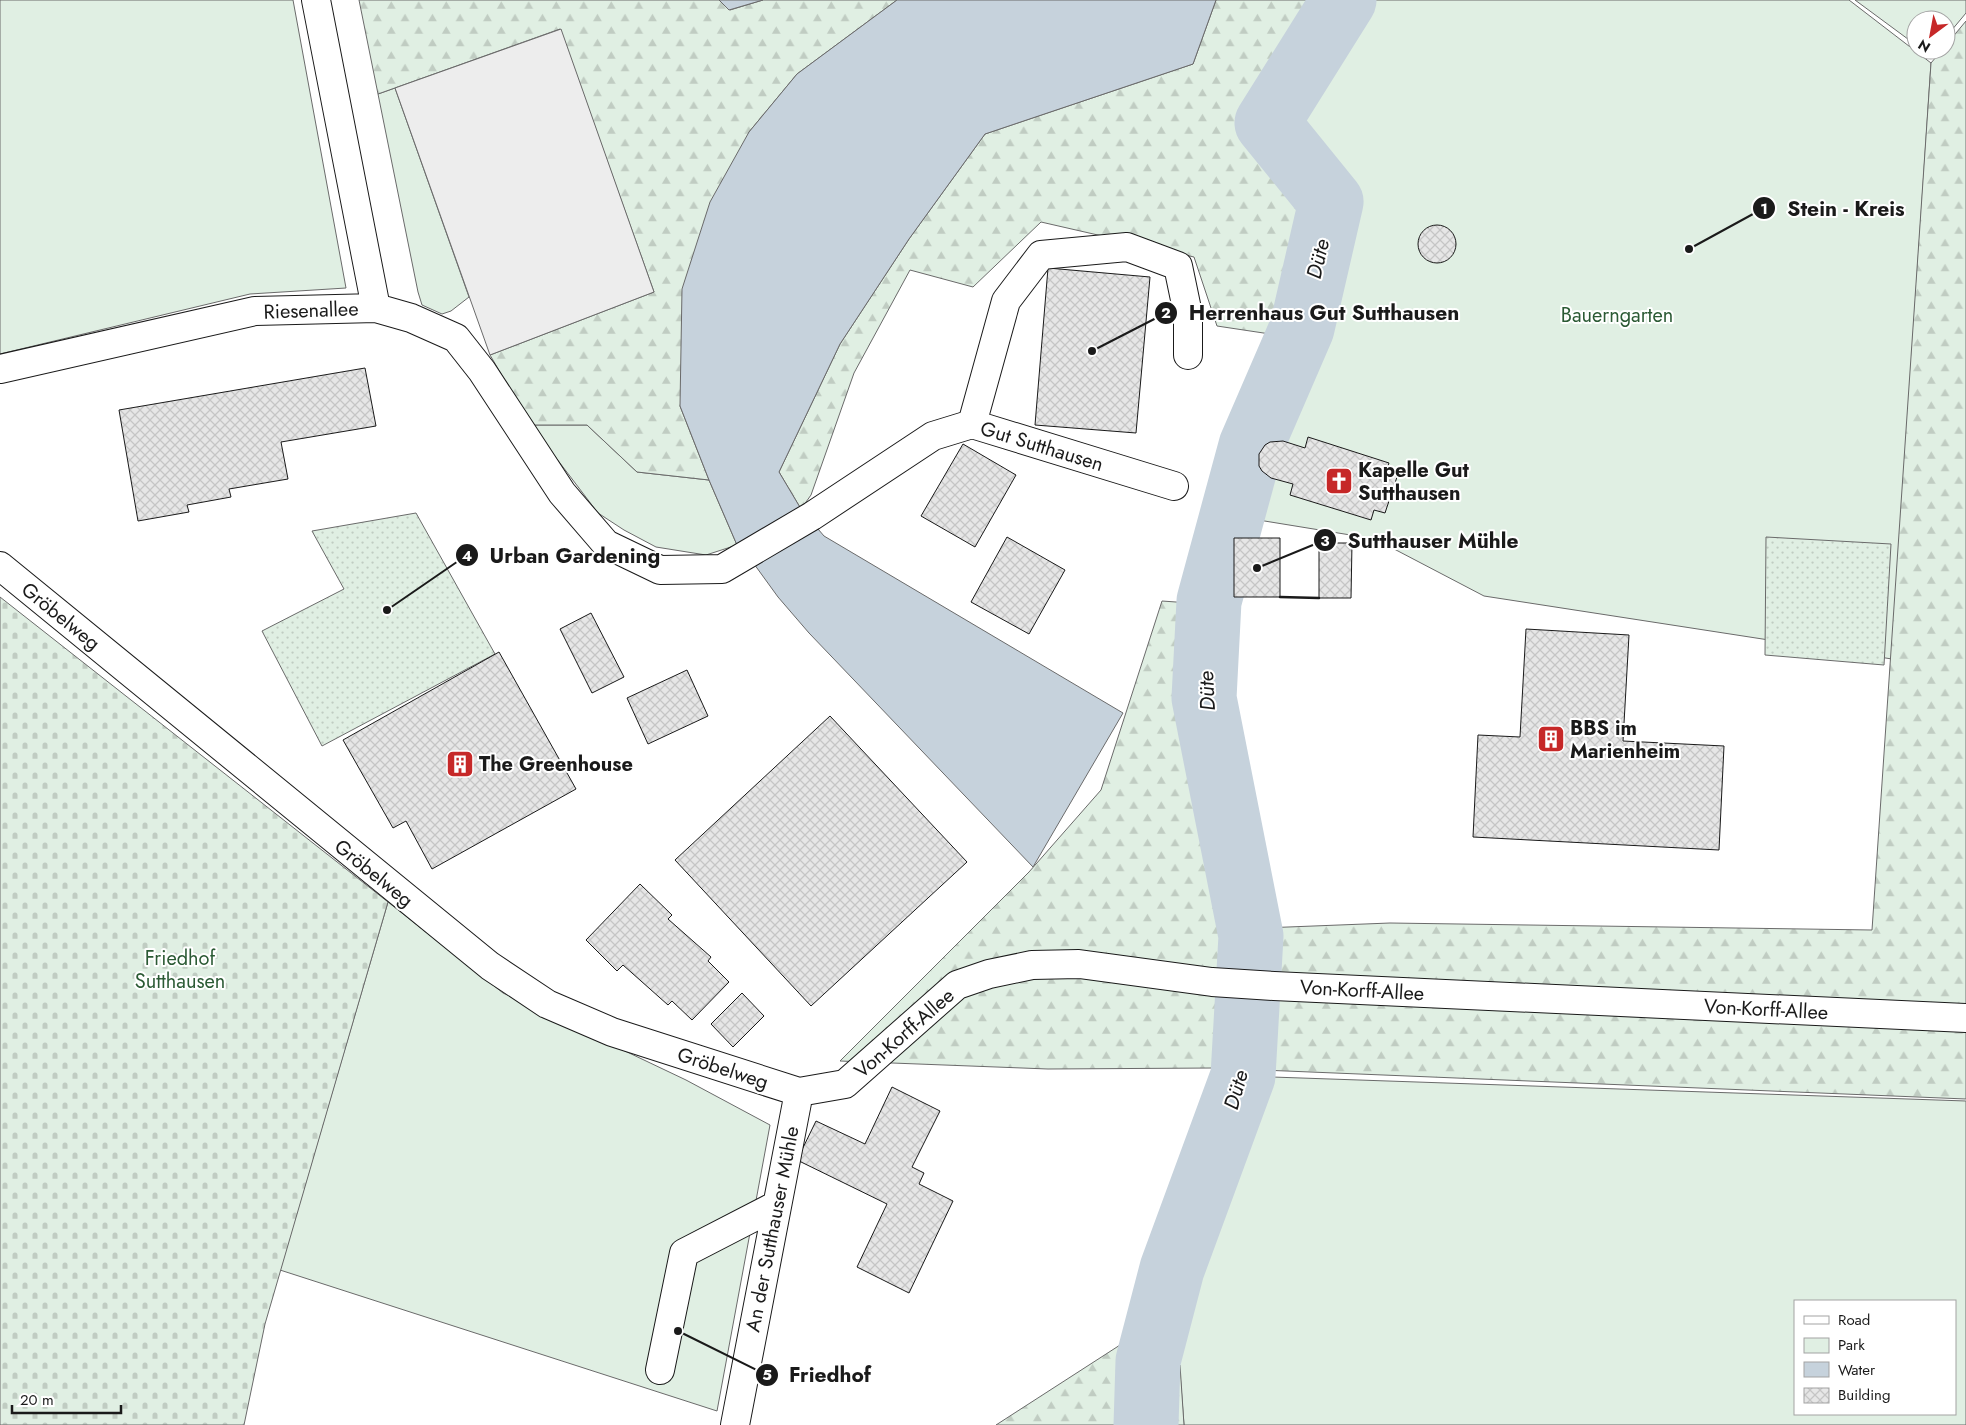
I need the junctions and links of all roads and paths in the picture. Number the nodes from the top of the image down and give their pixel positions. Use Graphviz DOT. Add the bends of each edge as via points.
graph roads {
  1 [pos="316,0"];
  2 [pos="376,308"];
  3 [pos="1188,355"];
  4 [pos="0,369"];
  5 [pos="972,424"];
  6 [pos="1174,486"];
  7 [pos="0,566"];
  8 [pos="1966,1018"];
  9 [pos="799,1092"];
  10 [pos="777,1205"];
  11 [pos="660,1370"];
  12 [pos="735,1425"];
  1 -- 2 [label="street, Riesenallee"];
  2 -- 4 [label="street, Riesenallee" via="255,311"];
  2 -- 5 [label="street, Gut Sutthausen" via="411,318 456,338 482,371 562,493 606,544 660,570 722,569 812,516 933,436"];
  3 -- 5 [label="street" via="1188,314 1178,266 1127,247 1040,255 1006,301"];
  5 -- 6 [label="street, Gut Sutthausen"];
  7 -- 9 [label="street, Gröbelweg" via="482,960 547,1004 612,1032"];
  8 -- 9 [label="street, Von-Korff-Allee" via="1274,986 1212,982 1079,964 1032,965 957,985 845,1084"];
  9 -- 10 [label="street, An der Sutthauser Mühle"];
  10 -- 11 [label="street" via="684,1252"];
  10 -- 12 [label="street, An der Sutthauser Mühle"];
}
